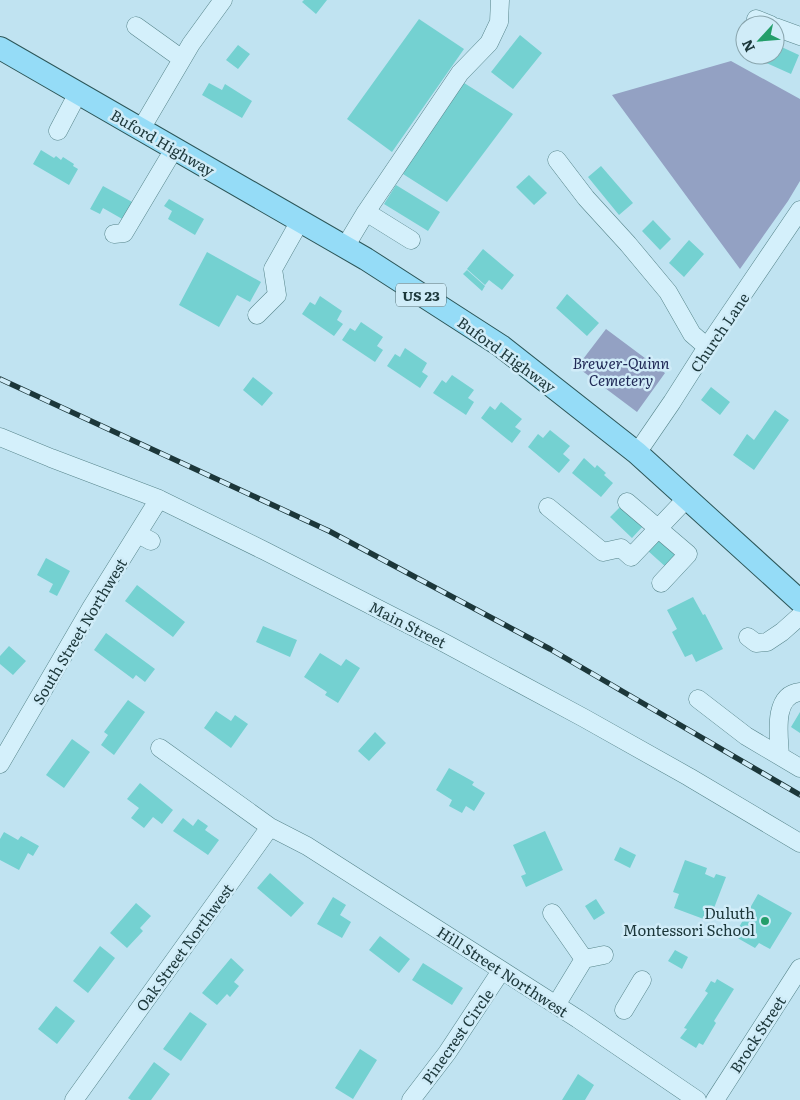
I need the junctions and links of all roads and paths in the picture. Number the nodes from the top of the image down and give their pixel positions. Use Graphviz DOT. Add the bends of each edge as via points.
graph roads {
  1 [pos="223,0"];
  2 [pos="500,0"];
  3 [pos="142,31"];
  4 [pos="785,31"];
  5 [pos="800,36"];
  6 [pos="0,48"];
  7 [pos="182,59"];
  8 [pos="78,93"];
  9 [pos="141,129"];
  10 [pos="58,131"];
  11 [pos="174,149"];
  12 [pos="557,160"];
  13 [pos="800,210"];
  14 [pos="366,212"];
  15 [pos="300,221"];
  16 [pos="114,234"];
  17 [pos="411,240"];
  18 [pos="344,247"];
  19 [pos="257,315"];
  20 [pos="707,347"];
  21 [pos="0,437"];
  22 [pos="637,453"];
  23 [pos="686,498"];
  24 [pos="159,500"];
  25 [pos="627,502"];
  26 [pos="548,507"];
  27 [pos="658,528"];
  28 [pos="661,583"];
  29 [pos="800,601"];
  30 [pos="800,616"];
  31 [pos="748,637"];
  32 [pos="800,692"];
  33 [pos="698,699"];
  34 [pos="160,748"];
  35 [pos="780,756"];
  36 [pos="0,764"];
  37 [pos="800,768"];
  38 [pos="270,827"];
  39 [pos="800,843"];
  40 [pos="552,914"];
  41 [pos="604,956"];
  42 [pos="584,958"];
  43 [pos="800,968"];
  44 [pos="501,970"];
  45 [pos="642,980"];
  46 [pos="556,1005"];
  47 [pos="624,1010"];
  48 [pos="74,1100"];
  49 [pos="411,1100"];
  50 [pos="697,1100"];
  51 [pos="715,1100"];
  1 -- 7 [label="street"];
  2 -- 14 [label="street" via="499,22 489,43 460,73"];
  3 -- 7 [label="street"];
  4 -- 5 [label="street"];
  6 -- 8 [label="main road, Buford Highway / US 23"];
  7 -- 9 [label="street"];
  8 -- 9 [label="main road, Buford Highway / US 23"];
  8 -- 10 [label="street"];
  9 -- 11 [label="main road, Buford Highway / US 23"];
  11 -- 15 [label="main road, Buford Highway / US 23"];
  11 -- 16 [label="street" via="124,233"];
  12 -- 20 [label="street" via="668,292 692,334"];
  13 -- 20 [label="street, Church Lane"];
  14 -- 17 [label="street"];
  14 -- 18 [label="street"];
  15 -- 18 [label="main road, Buford Highway / US 23"];
  15 -- 19 [label="street" via="274,269 276,295"];
  18 -- 22 [label="main road, Buford Highway / US 23" via="501,346"];
  20 -- 22 [label="street, Church Lane"];
  21 -- 24 [label="street, Main Street"];
  22 -- 23 [label="main road, Buford Highway / US 23"];
  23 -- 27 [label="street"];
  23 -- 29 [label="main road, Buford Highway / US 23"];
  24 -- 36 [label="street, South Street Northwest" via="144,537 91,608"];
  24 -- 39 [label="street, Main Street" via="265,550 584,718"];
  25 -- 27 [label="street"];
  26 -- 27 [label="street" via="603,552 621,548 631,557"];
  27 -- 28 [label="street" via="688,554"];
  30 -- 31 [label="street" via="767,642 756,643"];
  32 -- 35 [label="street" via="785,699 780,709"];
  33 -- 35 [label="street" via="746,736"];
  34 -- 38 [label="street"];
  35 -- 37 [label="street"];
  38 -- 44 [label="street, Hill Street Northwest" via="308,846"];
  38 -- 48 [label="street, Oak Street Northwest"];
  40 -- 42 [label="street"];
  41 -- 42 [label="street"];
  42 -- 46 [label="street"];
  43 -- 51 [label="street, Brock Street"];
  44 -- 46 [label="street, Hill Street Northwest"];
  44 -- 49 [label="street, Pinecrest Circle" via="447,1053"];
  45 -- 47 [label="street"];
  46 -- 50 [label="street, Hill Street Northwest"];
}
